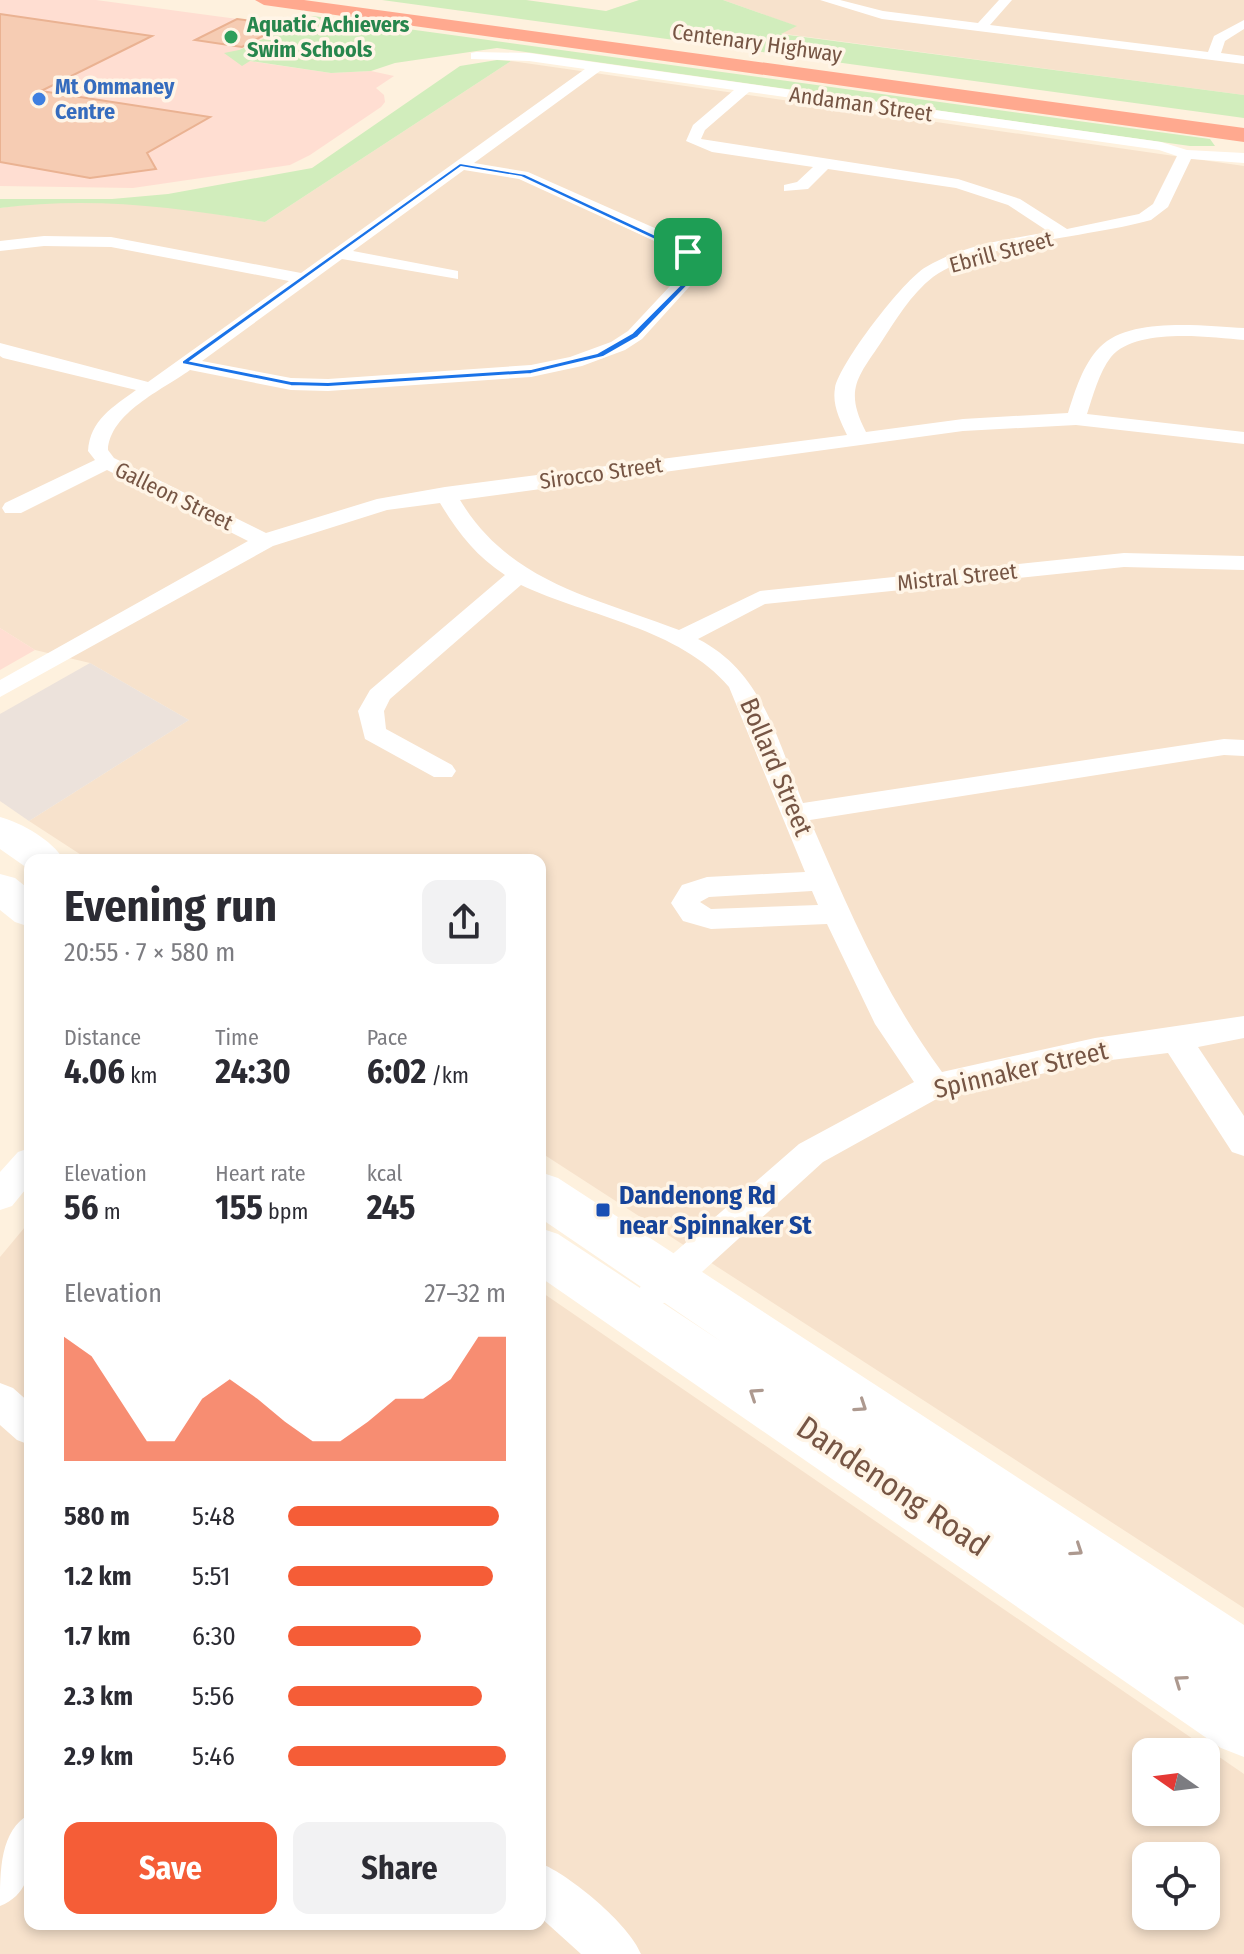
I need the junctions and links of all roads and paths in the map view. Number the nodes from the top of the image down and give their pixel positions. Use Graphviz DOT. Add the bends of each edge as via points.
graph roads {
  1 [pos="327,0"];
  2 [pos="826,0"];
  3 [pos="1006,0"];
  4 [pos="241,1"];
  5 [pos="274,1"];
  6 [pos="360,3"];
  7 [pos="1244,24"];
  8 [pos="981,27"];
  9 [pos="476,56"];
  10 [pos="1213,56"];
  11 [pos="1244,60"];
  12 [pos="597,67"];
  13 [pos="745,88"];
  14 [pos="1244,126"];
  15 [pos="1244,135"];
  16 [pos="1186,154"];
  17 [pos="1244,158"];
  18 [pos="824,164"];
  19 [pos="460,165"];
  20 [pos="790,188"];
  21 [pos="1065,235"];
  22 [pos="0,246"];
  23 [pos="337,253"];
  24 [pos="452,275"];
  25 [pos="302,278"];
  26 [pos="1244,334"];
  27 [pos="0,349"];
  28 [pos="184,363"];
  29 [pos="150,388"];
  30 [pos="1076,419"];
  31 [pos="859,438"];
  32 [pos="1244,438"];
  33 [pos="107,462"];
  34 [pos="445,493"];
  35 [pos="13,508"];
  36 [pos="265,541"];
  37 [pos="1244,563"];
  38 [pos="517,577"];
  39 [pos="679,639"];
  40 [pos="0,690"];
  41 [pos="1244,748"];
  42 [pos="443,771"];
  43 [pos="797,813"];
  44 [pos="0,830"];
  45 [pos="35,854"];
  46 [pos="821,881"];
  47 [pos="0,888"];
  48 [pos="24,907"];
  49 [pos="836,914"];
  50 [pos="1244,1027"];
  51 [pos="1176,1040"];
  52 [pos="934,1086"];
  53 [pos="1244,1143"];
  54 [pos="24,1168"];
  55 [pos="0,1196"];
  56 [pos="546,1198"];
  57 [pos="546,1252"];
  58 [pos="652,1296"];
  59 [pos="0,1400"];
  60 [pos="24,1422"];
  61 [pos="1244,1661"];
  62 [pos="1244,1725"];
  63 [pos="24,1846"];
  64 [pos="0,1883"];
  65 [pos="546,1891"];
  66 [pos="617,1954"];
  1 -- 6 [label="highway, Centenary Highway"];
  2 -- 8 [label="street" via="882,15"];
  3 -- 8 [label="street"];
  4 -- 5 [label="highway, Centenary Highway"];
  5 -- 15 [label="highway, Centenary Highway"];
  6 -- 14 [label="highway, Centenary Highway"];
  7 -- 10 [label="street" via="1219,39"];
  8 -- 10 [label="street"];
  9 -- 12 [label="street, Andaman Street" via="513,55"];
  10 -- 11 [label="street"];
  12 -- 13 [label="street, Andaman Street"];
  12 -- 19 [label="street, Galleon Street"];
  13 -- 16 [label="street, Andaman Street" via="1161,146"];
  13 -- 18 [label="street" via="698,128 693,141"];
  16 -- 17 [label="street, Andaman Street"];
  16 -- 21 [label="street, Ebrill Street" via="1154,213"];
  18 -- 20 [label="street" via="802,186"];
  18 -- 21 [label="street" via="992,193"];
  19 -- 23 [label="street, Galleon Street"];
  19 -- 28 [label="street" via="523,175 678,245 694,261 694,271 635,335 618,346 531,371 328,385 291,384"];
  21 -- 31 [label="street, Ebrill Street" via="992,250 929,272 843,389 842,404"];
  22 -- 25 [label="street" via="111,242"];
  23 -- 24 [label="street"];
  23 -- 25 [label="street, Galleon Street"];
  25 -- 28 [label="street, Galleon Street"];
  26 -- 30 [label="street" via="1166,332 1135,336 1107,350"];
  27 -- 29 [label="street"];
  28 -- 29 [label="street, Galleon Street"];
  29 -- 33 [label="street, Galleon Street" via="99,434 98,451"];
  30 -- 31 [label="street, Sirocco Street"];
  30 -- 32 [label="street, Sirocco Street"];
  31 -- 34 [label="street, Sirocco Street"];
  33 -- 35 [label="street"];
  33 -- 36 [label="street, Galleon Street"];
  34 -- 36 [label="street, Sirocco Street" via="334,517"];
  34 -- 38 [label="street, Bollard Street" via="458,522"];
  36 -- 40 [label="street, Sirocco Street"];
  37 -- 39 [label="street, Mistral Street" via="1124,560 760,598"];
  38 -- 39 [label="street, Bollard Street"];
  38 -- 42 [label="street" via="379,695 371,711 374,733"];
  39 -- 43 [label="street, Bollard Street" via="713,656 741,685"];
  41 -- 43 [label="street"];
  43 -- 46 [label="street, Bollard Street"];
  44 -- 45 [label="main road"];
  46 -- 49 [label="street, Bollard Street"];
  46 -- 49 [label="street" via="707,887 692,892 685,903 693,914 711,919"];
  47 -- 48 [label="main road"];
  49 -- 52 [label="street, Bollard Street" via="890,1024"];
  50 -- 51 [label="street, Spinnaker Street"];
  51 -- 52 [label="street, Spinnaker Street" via="1095,1050"];
  51 -- 53 [label="street"];
  52 -- 58 [label="street, Spinnaker Street" via="811,1153"];
  54 -- 55 [label="street"];
  56 -- 58 [label="main road, Dandenong Road"];
  57 -- 58 [label="main road, Dandenong Road"];
  58 -- 61 [label="main road, Dandenong Road, one-way"];
  62 -- 58 [label="main road, Dandenong Road, one-way"];
  59 -- 60 [label="street"];
  63 -- 64 [label="street"];
  65 -- 66 [label="street"];
}
